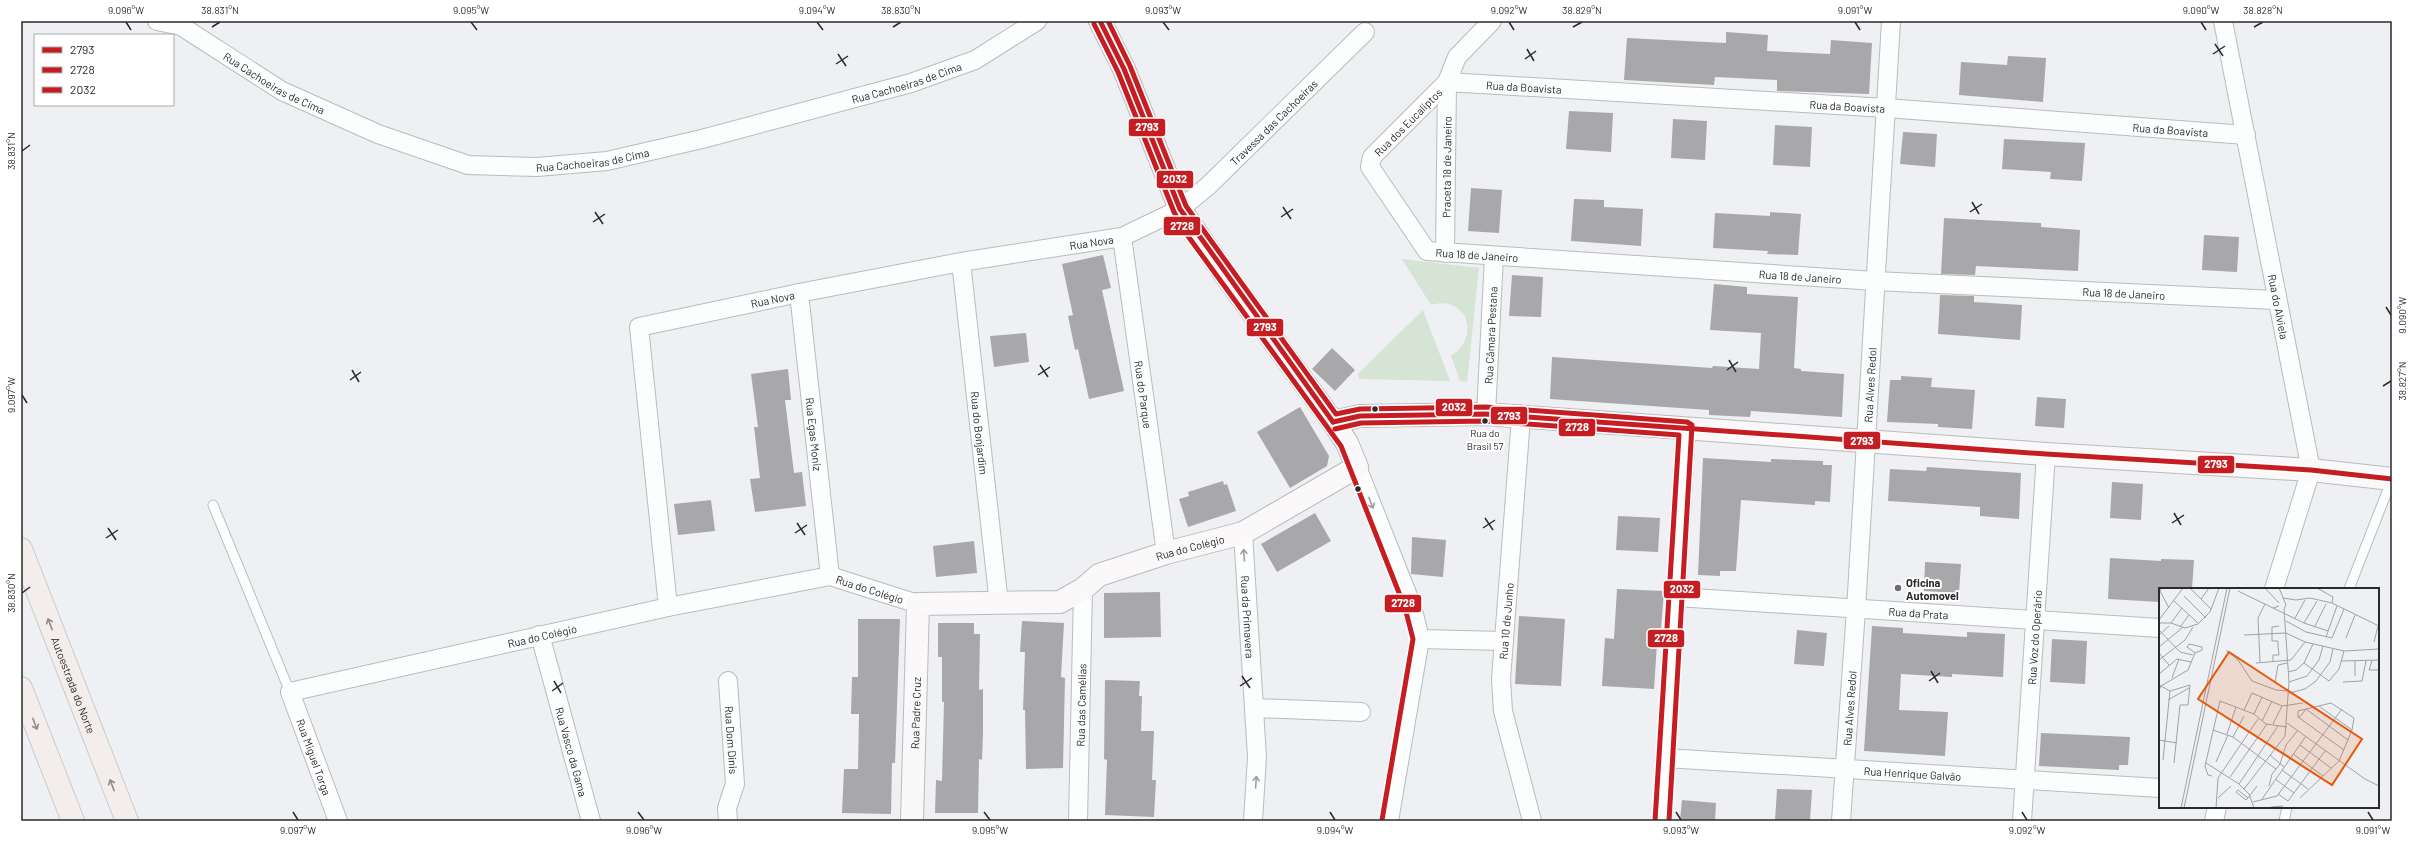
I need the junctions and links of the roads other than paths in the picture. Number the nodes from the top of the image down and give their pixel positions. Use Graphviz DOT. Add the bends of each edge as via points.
graph roads {
  1 [pos="157,21"];
  2 [pos="1037,21"];
  3 [pos="1100,21"];
  4 [pos="1492,21"];
  5 [pos="1891,21"];
  6 [pos="2224,21"];
  7 [pos="1365,32"];
  8 [pos="1447,82"];
  9 [pos="1886,108"];
  10 [pos="2246,135"];
  11 [pos="1370,168"];
  12 [pos="1180,209"];
  13 [pos="1122,237"];
  14 [pos="1445,253"];
  15 [pos="1494,256"];
  16 [pos="961,262"];
  17 [pos="1875,280"];
  18 [pos="799,293"];
  19 [pos="2276,300"];
  20 [pos="1486,414"];
  21 [pos="1522,418"];
  22 [pos="1333,422"];
  23 [pos="1686,429"];
  24 [pos="1866,442"];
  25 [pos="2046,454"];
  26 [pos="1357,467"];
  27 [pos="2311,470"];
  28 [pos="2392,479"];
  29 [pos="213,505"];
  30 [pos="1243,533"];
  31 [pos="21,549"];
  32 [pos="1166,553"];
  33 [pos="830,576"];
  34 [pos="2274,588"];
  35 [pos="2349,588"];
  36 [pos="1083,589"];
  37 [pos="1677,597"];
  38 [pos="918,604"];
  39 [pos="998,604"];
  40 [pos="668,607"];
  41 [pos="1856,610"];
  42 [pos="2036,621"];
  43 [pos="2159,628"];
  44 [pos="540,635"];
  45 [pos="1420,639"];
  46 [pos="1504,641"];
  47 [pos="728,681"];
  48 [pos="21,688"];
  49 [pos="290,692"];
  50 [pos="1254,708"];
  51 [pos="1361,712"];
  52 [pos="1665,758"];
  53 [pos="1844,770"];
  54 [pos="2025,779"];
  55 [pos="2159,788"];
  56 [pos="2217,808"];
  57 [pos="2287,808"];
  58 [pos="73,821"];
  59 [pos="127,821"];
  60 [pos="338,821"];
  61 [pos="591,821"];
  62 [pos="728,821"];
  63 [pos="912,821"];
  64 [pos="1078,821"];
  65 [pos="1253,821"];
  66 [pos="1389,821"];
  67 [pos="1532,821"];
  68 [pos="1662,821"];
  69 [pos="1841,821"];
  70 [pos="2022,821"];
  71 [pos="2214,821"];
  72 [pos="2284,821"];
  1 -- 2 [label="street, Rua Cachoeiras de Cima" via="181,26 282,91 378,134 468,165 537,167 606,161 702,140 911,84 975,60"];
  3 -- 12 [label="street" via="1132,89"];
  4 -- 8 [label="street, Rua dos Eucaliptos" via="1457,57"];
  5 -- 9 [label="street, Rua Alves Redol"];
  6 -- 10 [label="street, Rua do Alviela"];
  7 -- 12 [label="street, Travessa das Cachoeiras" via="1208,186"];
  8 -- 9 [label="street, Rua da Boavista"];
  8 -- 11 [label="street, Rua dos Eucaliptos" via="1372,158"];
  8 -- 14 [label="street, Praceta 18 de Janeiro"];
  9 -- 10 [label="street, Rua da Boavista"];
  9 -- 17 [label="street, Rua Alves Redol"];
  10 -- 19 [label="street, Rua do Alviela"];
  11 -- 14 [label="street, Rua 18 de Janeiro" via="1426,251"];
  12 -- 13 [label="street, Rua Nova"];
  12 -- 22 [label="street" via="1219,267"];
  13 -- 16 [label="street, Rua Nova"];
  13 -- 32 [label="street, Rua do Parque"];
  14 -- 15 [label="street, Rua 18 de Janeiro"];
  15 -- 17 [label="street, Rua 18 de Janeiro"];
  15 -- 20 [label="street, Rua Câmara Pestana"];
  16 -- 18 [label="street, Rua Nova"];
  16 -- 39 [label="street, Rua do Bonjardim"];
  17 -- 19 [label="street, Rua 18 de Janeiro"];
  17 -- 24 [label="street, Rua Alves Redol"];
  18 -- 33 [label="street, Rua Egas Moniz"];
  18 -- 40 [label="street, Rua Nova" via="639,327"];
  19 -- 27 [label="street, Rua do Alviela"];
  20 -- 21 [label="street"];
  20 -- 22 [label="street" via="1360,416"];
  21 -- 23 [label="street"];
  21 -- 46 [label="street, Rua 10 de Junho"];
  22 -- 26 [label="street" via="1348,443"];
  23 -- 24 [label="street"];
  23 -- 37 [label="street"];
  24 -- 25 [label="street"];
  24 -- 41 [label="street, Rua Alves Redol"];
  25 -- 27 [label="street"];
  25 -- 42 [label="street, Rua Voz do Operário"];
  26 -- 30 [label="street, Rua do Colégio"];
  26 -- 45 [label="street, one-way" via="1412,606"];
  27 -- 28 [label="street"];
  27 -- 34 [label="street, Rua do Alviela"];
  28 -- 35 [label="lane"];
  29 -- 49 [label="lane"];
  30 -- 32 [label="street, Rua do Colégio"];
  50 -- 30 [label="street, Rua da Primavera, one-way"];
  59 -- 31 [label="highway, Autoestrada do Norte, one-way"];
  32 -- 36 [label="street, Rua do Colégio" via="1099,575"];
  33 -- 38 [label="street, Rua do Colégio"];
  33 -- 40 [label="street, Rua do Colégio"];
  36 -- 39 [label="street, Rua do Colégio" via="1060,602"];
  36 -- 64 [label="street, Rua das Camélias"];
  37 -- 41 [label="street, Rua da Prata"];
  37 -- 52 [label="street"];
  38 -- 39 [label="street, Rua do Colégio"];
  38 -- 63 [label="street, Rua Padre Cruz"];
  40 -- 44 [label="street, Rua do Colégio"];
  41 -- 42 [label="street, Rua da Prata"];
  41 -- 53 [label="street, Rua Alves Redol"];
  42 -- 43 [label="street, Rua da Prata"];
  42 -- 54 [label="street, Rua Voz do Operário"];
  44 -- 49 [label="street, Rua do Colégio"];
  44 -- 61 [label="street, Rua Vasco da Gama"];
  45 -- 46 [label="street"];
  45 -- 66 [label="street"];
  46 -- 67 [label="street, Rua 10 de Junho" via="1501,679 1503,711"];
  47 -- 62 [label="street, Rua Dom Dinis" via="735,784 727,808"];
  48 -- 58 [label="highway, one-way"];
  49 -- 60 [label="street, Rua Miguel Torga"];
  50 -- 51 [label="street"];
  65 -- 50 [label="street, Rua da Primavera, one-way" via="1257,757"];
  52 -- 53 [label="street, Rua Henrique Galvão"];
  52 -- 68 [label="street"];
  53 -- 54 [label="street, Rua Henrique Galvão"];
  53 -- 69 [label="street, Rua Alves Redol"];
  54 -- 55 [label="street, Rua Henrique Galvão"];
  54 -- 70 [label="street, Rua Voz do Operário"];
  56 -- 71 [label="street"];
  57 -- 72 [label="lane"];
}
